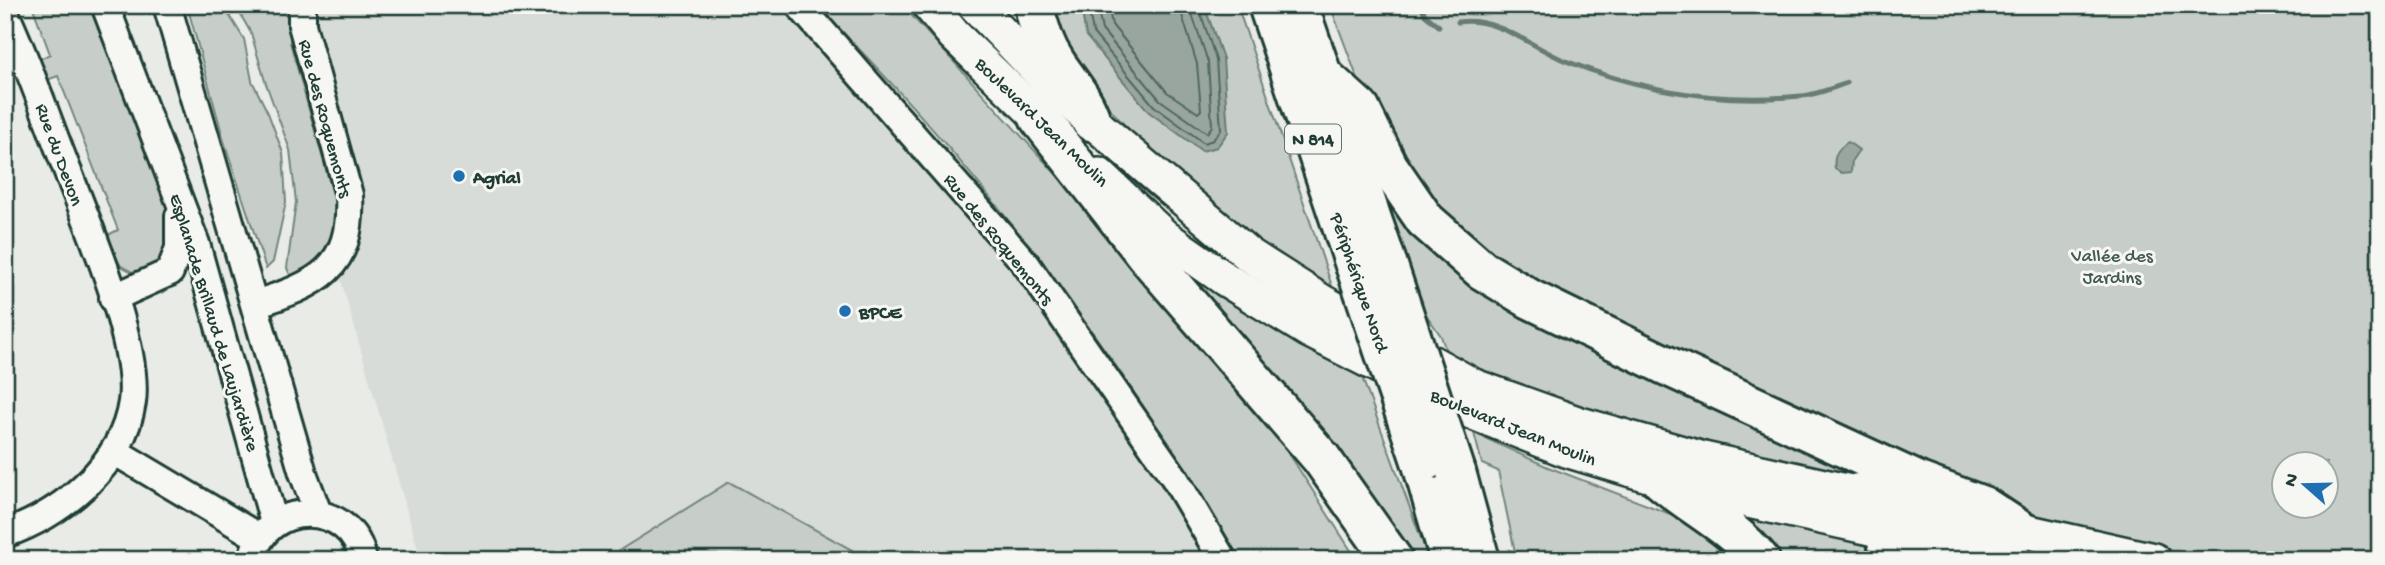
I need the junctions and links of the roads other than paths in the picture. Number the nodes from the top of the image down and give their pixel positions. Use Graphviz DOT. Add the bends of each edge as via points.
graph roads {
  1 [pos="105,5"];
  2 [pos="167,5"];
  3 [pos="302,5"];
  4 [pos="799,5"];
  5 [pos="929,5"];
  6 [pos="975,5"];
  7 [pos="1034,5"];
  8 [pos="1274,7"];
  9 [pos="5,13"];
  10 [pos="1321,74"];
  11 [pos="1039,118"];
  12 [pos="1091,121"];
  13 [pos="178,194"];
  14 [pos="1372,266"];
  15 [pos="113,298"];
  16 [pos="254,304"];
  17 [pos="114,451"];
  18 [pos="1439,468"];
  19 [pos="1661,480"];
  20 [pos="1858,493"];
  21 [pos="318,513"];
  22 [pos="5,534"];
  23 [pos="262,540"];
  24 [pos="1888,545"];
  25 [pos="2018,545"];
  26 [pos="363,560"];
  27 [pos="1223,560"];
  28 [pos="1393,560"];
  29 [pos="1450,560"];
  30 [pos="1480,560"];
  31 [pos="1760,560"];
  32 [pos="2154,560"];
  1 -- 13 [label="street, Esplanade Brillaud de Laujardière"];
  2 -- 16 [label="street, Esplanade Brillaud de Laujardière"];
  3 -- 16 [label="street, Rue des Roquemonts" via="302,25 349,195 350,221 327,273 302,288"];
  4 -- 27 [label="street, Rue des Roquemonts" via="1026,264 1174,477"];
  5 -- 11 [label="main road, Boulevard Jean Moulin"];
  6 -- 12 [label="main road, Boulevard Jean Moulin" via="1059,94"];
  7 -- 12 [label="highway" via="1040,32 1086,105"];
  8 -- 10 [label="highway, Périphérique Nord / N 814"];
  8 -- 14 [label="highway, Périphérique Nord / N 814"];
  9 -- 15 [label="street, Rue du Devon"];
  10 -- 14 [label="highway, Périphérique Nord / N 814"];
  10 -- 25 [label="highway" via="1360,109 1388,166 1425,219 1482,270 1530,299 1651,358 1919,482 1983,506"];
  11 -- 19 [label="main road, Boulevard Jean Moulin" via="1166,237 1308,330 1461,408 1566,450"];
  11 -- 28 [label="highway" via="1146,254 1328,467"];
  12 -- 20 [label="main road, Boulevard Jean Moulin" via="1249,254 1321,301 1474,386 1654,445"];
  13 -- 15 [label="street" via="179,248 170,272"];
  13 -- 23 [label="street, Esplanade Brillaud de Laujardière" via="216,309"];
  14 -- 18 [label="highway, Périphérique Nord / N 814, bridge"];
  15 -- 17 [label="street, Rue du Devon" via="130,356 133,391 126,425"];
  16 -- 21 [label="street, Esplanade Brillaud de Laujardière"];
  17 -- 22 [label="street" via="68,500"];
  17 -- 23 [label="street"];
  18 -- 29 [label="highway, Périphérique Nord / N 814"];
  18 -- 30 [label="highway, Périphérique Nord / N 814"];
  19 -- 24 [label="main road, Boulevard Jean Moulin"];
  19 -- 31 [label="highway" via="1735,533"];
  20 -- 24 [label="highway"];
  20 -- 25 [label="main road, Boulevard Jean Moulin"];
  21 -- 23 [label="street" via="293,514"];
  21 -- 26 [label="street" via="346,528"];
  24 -- 25 [label="main road, Boulevard Jean Moulin"];
  25 -- 32 [label="main road"];
}
